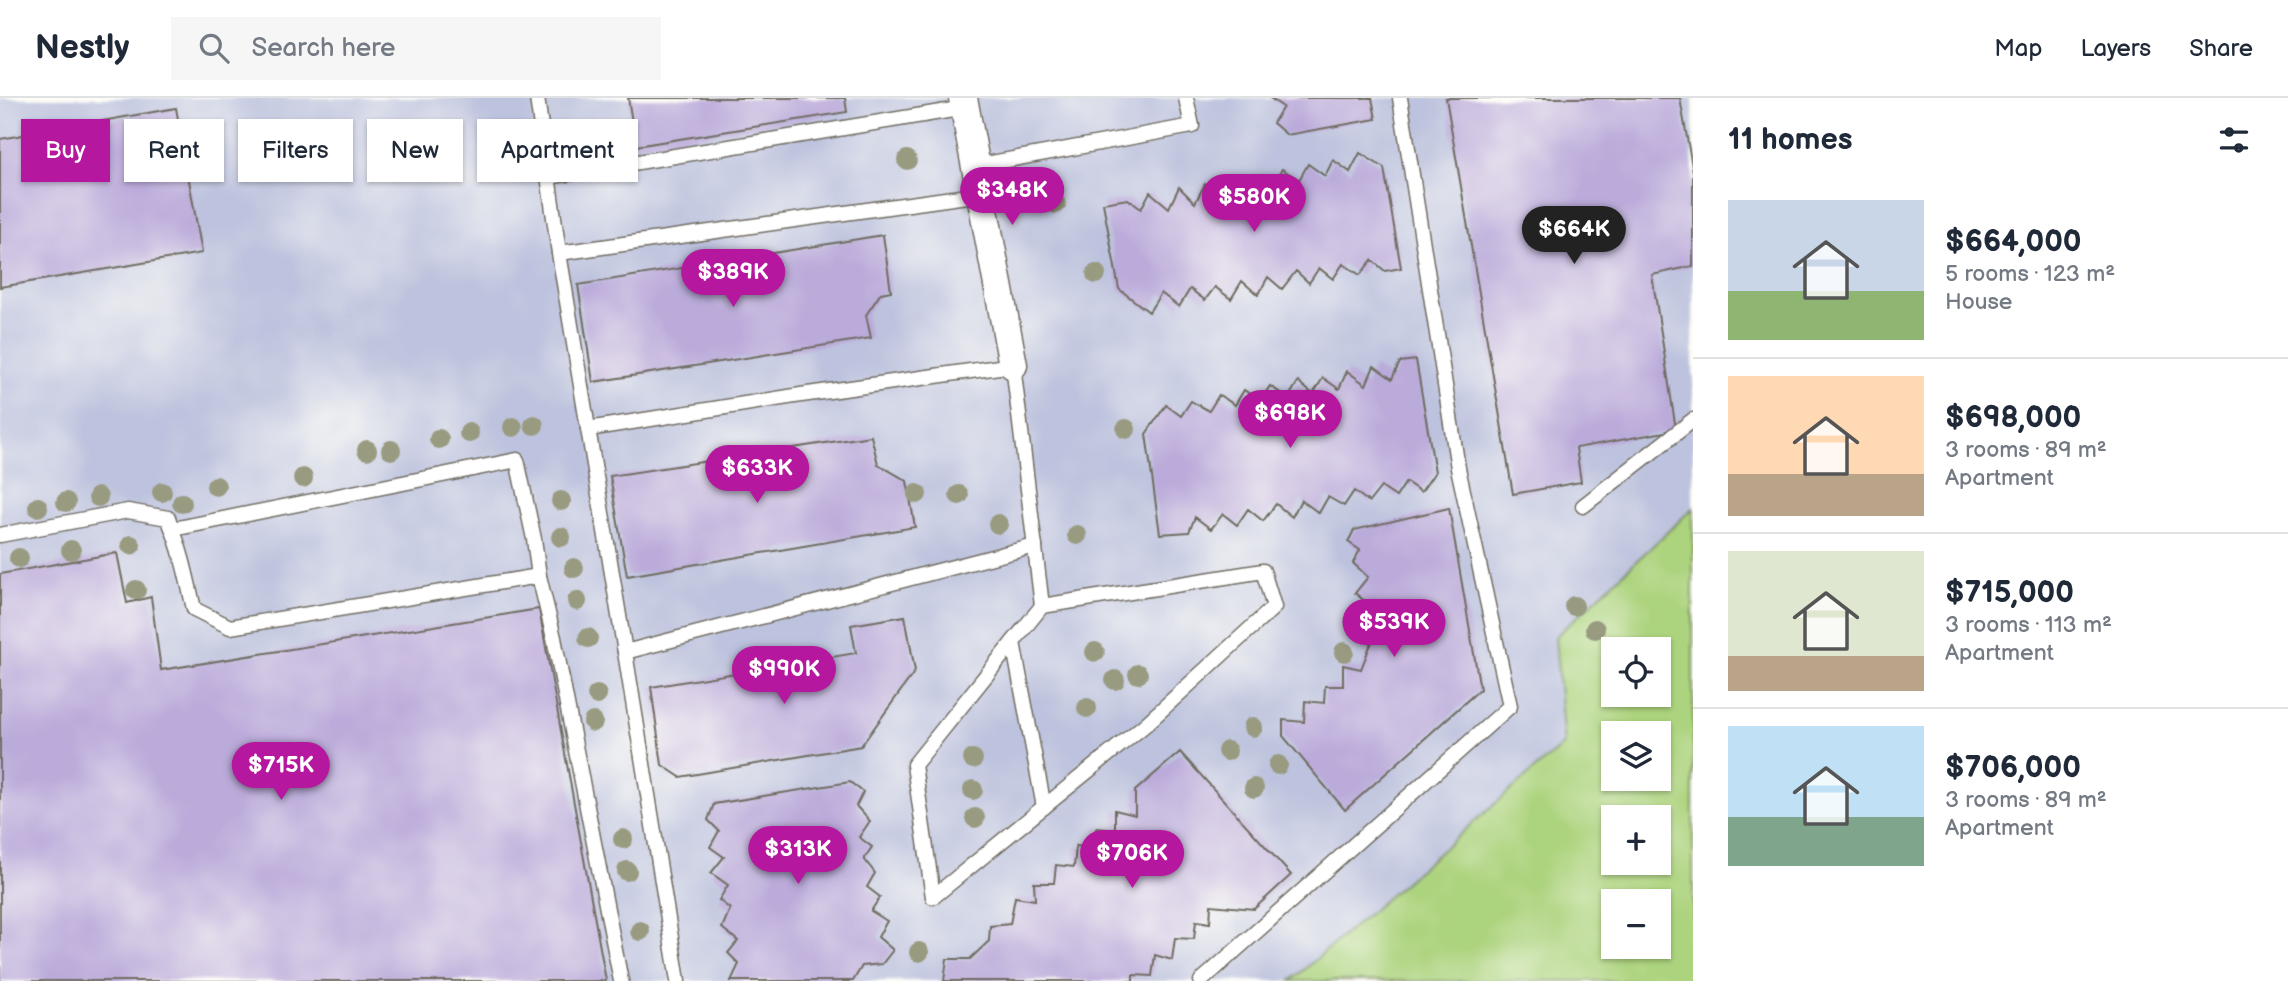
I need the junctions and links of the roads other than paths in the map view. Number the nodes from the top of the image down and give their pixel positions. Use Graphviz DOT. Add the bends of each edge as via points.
graph roads {
  1 [pos="537,98"];
  2 [pos="1186,98"];
  3 [pos="1400,98"];
  4 [pos="964,103"];
  5 [pos="540,119"];
  6 [pos="638,161"];
  7 [pos="975,166"];
  8 [pos="549,182"];
  9 [pos="981,194"];
  10 [pos="559,253"];
  11 [pos="1013,365"];
  12 [pos="1693,420"];
  13 [pos="588,429"];
  14 [pos="1583,506"];
  15 [pos="173,529"];
  16 [pos="0,535"];
  17 [pos="1035,547"];
  18 [pos="539,576"];
  19 [pos="1042,606"];
  20 [pos="1013,642"];
  21 [pos="625,652"];
  22 [pos="1044,807"];
  23 [pos="621,981"];
  24 [pos="678,981"];
  25 [pos="1201,981"];
  1 -- 5 [label="lane"];
  2 -- 7 [label="lane" via="1192,126"];
  3 -- 25 [label="lane" via="1458,468 1510,706"];
  4 -- 6 [label="lane"];
  4 -- 7 [label="street"];
  7 -- 9 [label="street"];
  8 -- 10 [label="lane"];
  9 -- 10 [label="lane"];
  9 -- 11 [label="street"];
  10 -- 13 [label="lane"];
  11 -- 13 [label="lane"];
  11 -- 17 [label="lane"];
  12 -- 14 [label="lane"];
  13 -- 21 [label="lane"];
  15 -- 16 [label="lane" via="168,518 128,511"];
  15 -- 18 [label="lane" via="194,609 230,627"];
  15 -- 18 [label="lane" via="517,460"];
  17 -- 19 [label="lane"];
  17 -- 21 [label="lane"];
  18 -- 23 [label="lane"];
  19 -- 20 [label="lane"];
  19 -- 22 [label="lane" via="1263,571 1274,607 1146,724"];
  20 -- 22 [label="lane"];
  20 -- 22 [label="lane" via="914,765 933,897"];
  21 -- 24 [label="lane"];
}
